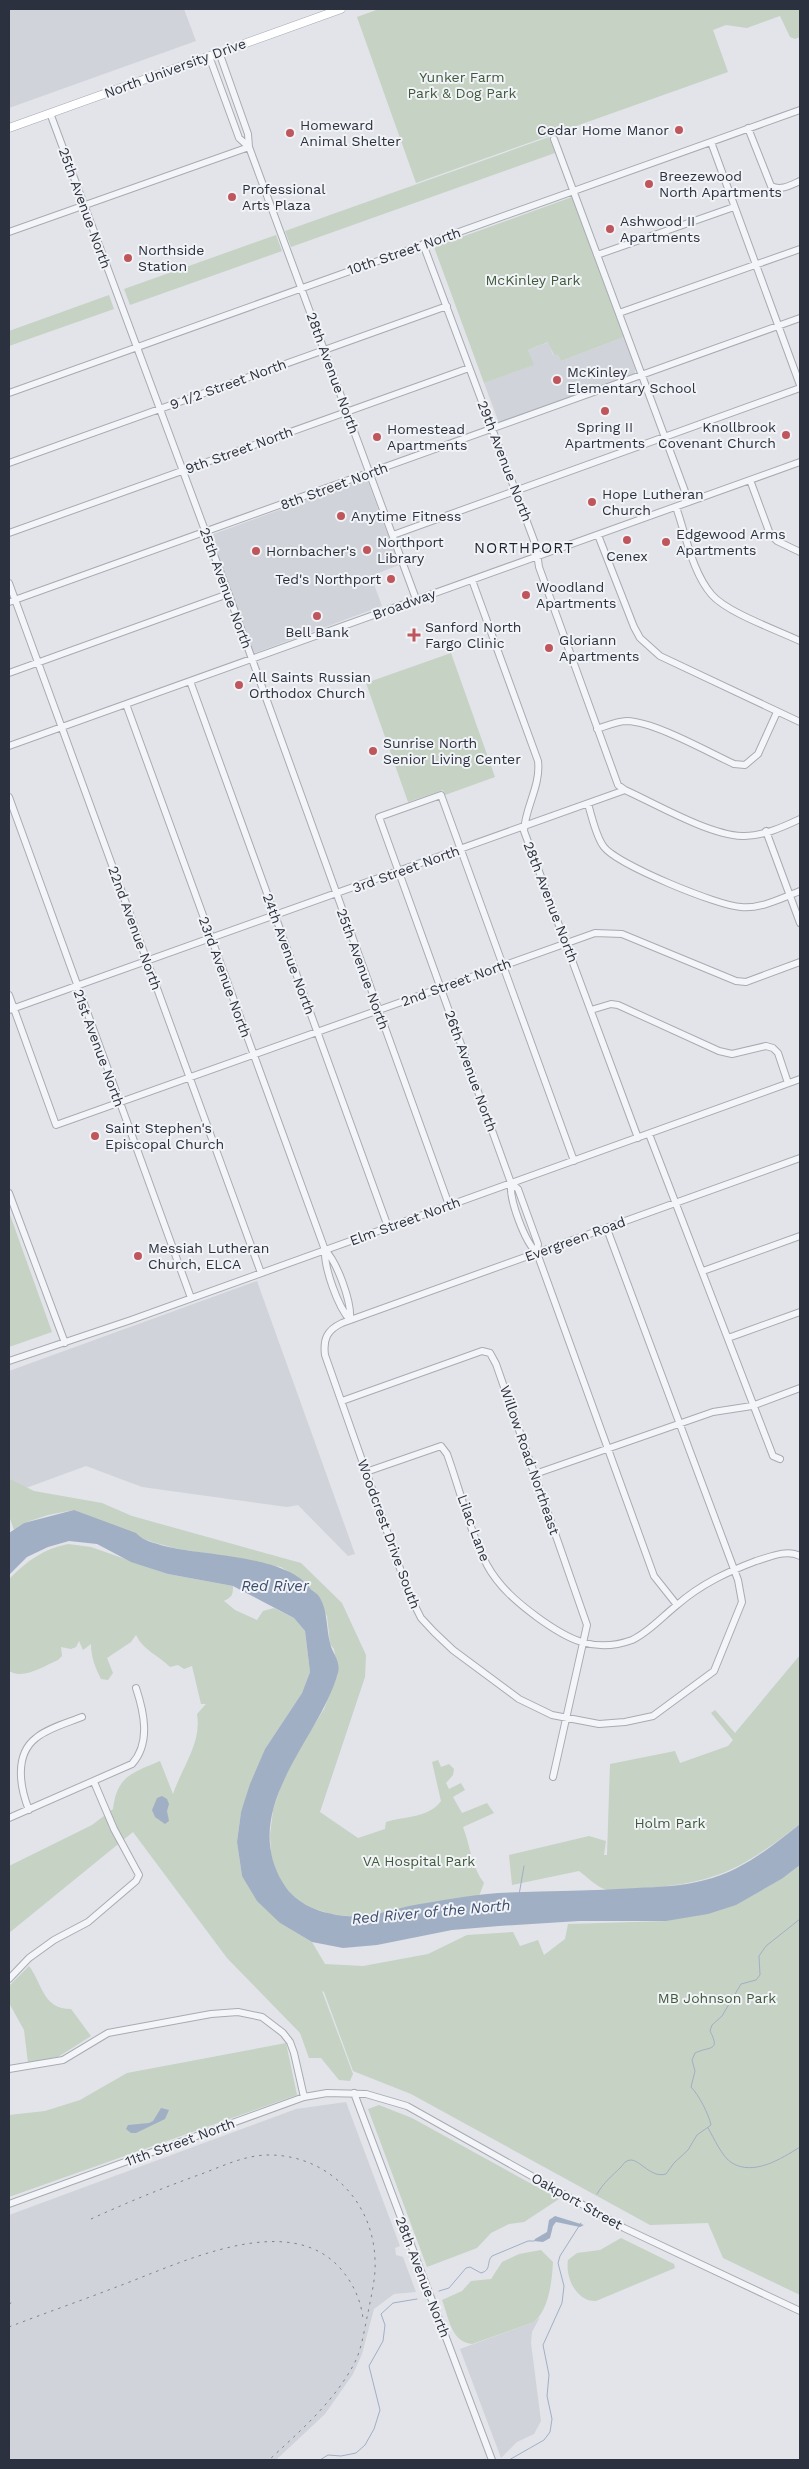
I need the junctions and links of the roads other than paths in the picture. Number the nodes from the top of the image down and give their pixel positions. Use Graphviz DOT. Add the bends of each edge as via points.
graph roads {
  1 [pos="341,9"];
  2 [pos="218,52"];
  3 [pos="209,56"];
  4 [pos="800,110"];
  5 [pos="50,113"];
  6 [pos="9,128"];
  7 [pos="748,128"];
  8 [pos="554,139"];
  9 [pos="711,142"];
  10 [pos="249,147"];
  11 [pos="800,182"];
  12 [pos="574,192"];
  13 [pos="85,205"];
  14 [pos="734,207"];
  15 [pos="9,232"];
  16 [pos="424,244"];
  17 [pos="800,250"];
  18 [pos="597,255"];
  19 [pos="756,265"];
  20 [pos="301,288"];
  21 [pos="447,306"];
  22 [pos="619,313"];
  23 [pos="800,318"];
  24 [pos="778,326"];
  25 [pos="137,347"];
  26 [pos="324,350"];
  27 [pos="469,368"];
  28 [pos="642,376"];
  29 [pos="800,387"];
  30 [pos="9,393"];
  31 [pos="160,409"];
  32 [pos="347,411"];
  33 [pos="493,429"];
  34 [pos="665,437"];
  35 [pos="800,462"];
  36 [pos="9,463"];
  37 [pos="183,470"];
  38 [pos="370,474"];
  39 [pos="750,480"];
  40 [pos="516,490"];
  41 [pos="689,502"];
  42 [pos="676,507"];
  43 [pos="205,532"];
  44 [pos="9,533"];
  45 [pos="393,534"];
  46 [pos="598,535"];
  47 [pos="800,552"];
  48 [pos="538,556"];
  49 [pos="472,580"];
  50 [pos="9,583"];
  51 [pos="228,594"];
  52 [pos="416,599"];
  53 [pos="12,601"];
  54 [pos="800,641"];
  55 [pos="252,659"];
  56 [pos="38,662"];
  57 [pos="9,672"];
  58 [pos="190,681"];
  59 [pos="126,704"];
  60 [pos="777,712"];
  61 [pos="800,722"];
  62 [pos="61,727"];
  63 [pos="597,729"];
  64 [pos="9,746"];
  65 [pos="625,790"];
  66 [pos="9,797"];
  67 [pos="588,804"];
  68 [pos="800,819"];
  69 [pos="524,826"];
  70 [pos="766,831"];
  71 [pos="462,849"];
  72 [pos="399,872"];
  73 [pos="800,891"];
  74 [pos="336,895"];
  75 [pos="790,895"];
  76 [pos="275,916"];
  77 [pos="800,923"];
  78 [pos="211,938"];
  79 [pos="567,942"];
  80 [pos="147,961"];
  81 [pos="800,962"];
  82 [pos="504,965"];
  83 [pos="76,985"];
  84 [pos="441,988"];
  85 [pos="9,995"];
  86 [pos="11,1009"];
  87 [pos="379,1010"];
  88 [pos="591,1010"];
  89 [pos="317,1031"];
  90 [pos="254,1055"];
  91 [pos="189,1077"];
  92 [pos="800,1079"];
  93 [pos="788,1083"];
  94 [pos="119,1102"];
  95 [pos="649,1134"];
  96 [pos="638,1138"];
  97 [pos="800,1158"];
  98 [pos="574,1161"];
  99 [pos="511,1184"];
  100 [pos="9,1193"];
  101 [pos="676,1202"];
  102 [pos="449,1205"];
  103 [pos="388,1227"];
  104 [pos="607,1229"];
  105 [pos="800,1236"];
  106 [pos="325,1250"];
  107 [pos="537,1253"];
  108 [pos="703,1271"];
  109 [pos="261,1273"];
  110 [pos="191,1298"];
  111 [pos="800,1312"];
  112 [pos="350,1320"];
  113 [pos="728,1338"];
  114 [pos="65,1342"];
  115 [pos="9,1361"];
  116 [pos="800,1388"];
  117 [pos="342,1401"];
  118 [pos="752,1406"];
  119 [pos="680,1423"];
  120 [pos="608,1448"];
  121 [pos="780,1459"];
  122 [pos="366,1472"];
  123 [pos="535,1474"];
  124 [pos="800,1556"];
  125 [pos="734,1570"];
  126 [pos="676,1605"];
  127 [pos="584,1643"];
  128 [pos="136,1688"];
  129 [pos="82,1717"];
  130 [pos="566,1719"];
  131 [pos="553,1777"];
  132 [pos="94,1782"];
  133 [pos="29,1810"];
  134 [pos="9,1818"];
  135 [pos="9,1979"];
  136 [pos="9,2069"];
  137 [pos="354,2093"];
  138 [pos="304,2097"];
  139 [pos="9,2204"];
  140 [pos="800,2311"];
  141 [pos="492,2460"];
  1 -- 2 [label="main road, North University Drive"];
  2 -- 3 [label="main road, North University Drive"];
  2 -- 10 [label="street, 28th Avenue North" via="248,134"];
  3 -- 5 [label="main road, North University Drive"];
  3 -- 10 [label="street, 28th Avenue North" via="239,138"];
  4 -- 7 [label="street, 10th Street North"];
  5 -- 6 [label="main road, North University Drive"];
  5 -- 13 [label="street, 25th Avenue North"];
  7 -- 9 [label="street, 10th Street North"];
  7 -- 11 [label="street" via="771,186 783,188"];
  8 -- 12 [label="street"];
  9 -- 12 [label="street, 10th Street North"];
  9 -- 14 [label="street"];
  10 -- 13 [label="street"];
  10 -- 20 [label="street, 28th Avenue North"];
  12 -- 16 [label="street, 10th Street North"];
  12 -- 18 [label="street"];
  13 -- 15 [label="street"];
  13 -- 25 [label="street, 25th Avenue North"];
  14 -- 18 [label="street"];
  14 -- 19 [label="street"];
  16 -- 20 [label="street, 10th Street North"];
  16 -- 21 [label="street, 29th Avenue North"];
  17 -- 19 [label="street"];
  18 -- 22 [label="street"];
  19 -- 22 [label="street"];
  19 -- 24 [label="street"];
  20 -- 25 [label="street, 10th Street North"];
  20 -- 26 [label="street, 28th Avenue North"];
  21 -- 26 [label="street, 9 1/2 Street North"];
  21 -- 27 [label="street, 29th Avenue North"];
  22 -- 28 [label="street"];
  23 -- 24 [label="street, 8th Street North"];
  24 -- 28 [label="street, 8th Street North"];
  24 -- 29 [label="street"];
  25 -- 30 [label="street, 10th Street North"];
  25 -- 31 [label="street, 25th Avenue North"];
  26 -- 31 [label="street, 9 1/2 Street North"];
  26 -- 32 [label="street, 28th Avenue North"];
  27 -- 32 [label="street, 9th Street North"];
  27 -- 33 [label="street, 29th Avenue North"];
  28 -- 33 [label="street, 8th Street North"];
  28 -- 34 [label="street"];
  29 -- 34 [label="street"];
  31 -- 36 [label="street, 9 1/2 Street North"];
  31 -- 37 [label="street, 25th Avenue North"];
  32 -- 37 [label="street, 9th Street North"];
  32 -- 38 [label="street, 28th Avenue North"];
  33 -- 38 [label="street, 8th Street North"];
  33 -- 40 [label="street, 29th Avenue North"];
  34 -- 40 [label="street"];
  34 -- 41 [label="street"];
  35 -- 39 [label="street, Broadway"];
  37 -- 43 [label="street, 25th Avenue North"];
  37 -- 44 [label="street, 9th Street North"];
  38 -- 43 [label="street, 8th Street North"];
  38 -- 45 [label="street, 28th Avenue North"];
  39 -- 41 [label="street, Broadway"];
  39 -- 47 [label="street" via="770,534"];
  40 -- 45 [label="street"];
  40 -- 48 [label="street, 29th Avenue North"];
  41 -- 42 [label="street, Broadway"];
  42 -- 46 [label="street, Broadway"];
  42 -- 54 [label="street" via="702,581 712,595 732,609"];
  43 -- 51 [label="street, 25th Avenue North"];
  43 -- 53 [label="street, 8th Street North"];
  45 -- 52 [label="street, 28th Avenue North"];
  46 -- 48 [label="street, Broadway"];
  46 -- 60 [label="street" via="634,627 648,646 660,656"];
  48 -- 49 [label="street, Broadway"];
  48 -- 63 [label="street, 29th Avenue North"];
  49 -- 52 [label="street, Broadway"];
  49 -- 69 [label="street, 28th Avenue North" via="538,761 540,773"];
  50 -- 53 [label="street, 22nd Avenue North"];
  51 -- 55 [label="street, 25th Avenue North"];
  51 -- 56 [label="street"];
  52 -- 55 [label="street, Broadway"];
  53 -- 56 [label="street, 22nd Avenue North"];
  55 -- 58 [label="street, Broadway"];
  55 -- 74 [label="street, 25th Avenue North"];
  56 -- 57 [label="street"];
  56 -- 62 [label="street, 22nd Avenue North"];
  58 -- 59 [label="street, Broadway"];
  58 -- 76 [label="street, 24th Avenue North"];
  59 -- 62 [label="street, Broadway"];
  59 -- 78 [label="street, 23rd Avenue North"];
  60 -- 61 [label="street"];
  60 -- 63 [label="street" via="758,754 745,766 635,722 624,721"];
  62 -- 64 [label="street, Broadway"];
  62 -- 80 [label="street, 22nd Avenue North"];
  63 -- 65 [label="street, 29th Avenue North" via="618,785"];
  65 -- 67 [label="street, 3rd Street North"];
  65 -- 70 [label="street" via="715,831 741,836"];
  66 -- 83 [label="street, 21st Avenue North"];
  67 -- 69 [label="street, 3rd Street North"];
  67 -- 75 [label="street" via="604,847 641,870 713,900 740,907 753,907"];
  68 -- 70 [label="street"];
  69 -- 71 [label="street, 3rd Street North"];
  69 -- 79 [label="street, 28th Avenue North"];
  70 -- 75 [label="street"];
  71 -- 72 [label="street, 3rd Street North"];
  71 -- 72 [label="street, 26th Avenue North" via="441,795 379,817"];
  71 -- 82 [label="street"];
  72 -- 74 [label="street, 3rd Street North"];
  72 -- 84 [label="street, 26th Avenue North"];
  73 -- 75 [label="street"];
  74 -- 76 [label="street, 3rd Street North"];
  74 -- 87 [label="street, 25th Avenue North"];
  75 -- 77 [label="street"];
  76 -- 78 [label="street, 3rd Street North"];
  76 -- 89 [label="street, 24th Avenue North"];
  78 -- 80 [label="street, 3rd Street North"];
  78 -- 90 [label="street, 23rd Avenue North"];
  79 -- 81 [label="street, 2nd Street North" via="595,933 622,934 736,981 746,982"];
  79 -- 82 [label="street, 2nd Street North"];
  79 -- 88 [label="street, 28th Avenue North"];
  80 -- 83 [label="street, 3rd Street North"];
  80 -- 91 [label="street, 22nd Avenue North"];
  82 -- 84 [label="street, 2nd Street North"];
  82 -- 98 [label="street"];
  83 -- 86 [label="street, 3rd Street North"];
  83 -- 94 [label="street, 21st Avenue North"];
  84 -- 87 [label="street, 2nd Street North"];
  84 -- 99 [label="street, 26th Avenue North"];
  85 -- 86 [label="street"];
  86 -- 94 [label="street, 2nd Street North" via="56,1124"];
  87 -- 89 [label="street, 2nd Street North"];
  87 -- 102 [label="street, 25th Avenue North"];
  88 -- 93 [label="street" via="618,1005 732,1054 766,1046 773,1048 778,1053"];
  88 -- 96 [label="street, 28th Avenue North"];
  89 -- 90 [label="street, 2nd Street North"];
  89 -- 103 [label="street, 24th Avenue North"];
  90 -- 91 [label="street, 2nd Street North"];
  90 -- 106 [label="street, 23rd Avenue North"];
  91 -- 94 [label="street, 2nd Street North"];
  91 -- 109 [label="street, 22nd Avenue North"];
  92 -- 93 [label="street, Elm Street North"];
  93 -- 95 [label="street, Elm Street North"];
  94 -- 110 [label="street, 21st Avenue North"];
  95 -- 96 [label="street, Elm Street North"];
  95 -- 101 [label="street"];
  96 -- 98 [label="street, Elm Street North"];
  97 -- 101 [label="street, Evergreen Road"];
  98 -- 99 [label="street, Elm Street North"];
  99 -- 102 [label="street, Elm Street North"];
  99 -- 107 [label="street, 26th Avenue North" via="510,1193 529,1246"];
  100 -- 114 [label="street"];
  101 -- 104 [label="street, Evergreen Road"];
  101 -- 108 [label="street"];
  102 -- 103 [label="street, Elm Street North"];
  103 -- 106 [label="street, Elm Street North"];
  104 -- 107 [label="street, Evergreen Road"];
  104 -- 119 [label="street, Woodcrest Drive South"];
  105 -- 108 [label="street"];
  106 -- 109 [label="street, Elm Street North"];
  106 -- 112 [label="street" via="324,1260 343,1312"];
  107 -- 112 [label="street, Evergreen Road"];
  107 -- 120 [label="street, 26th Avenue North"];
  108 -- 113 [label="street"];
  109 -- 110 [label="street, Elm Street North"];
  110 -- 114 [label="street, Elm Street North"];
  111 -- 113 [label="street"];
  112 -- 117 [label="street, Woodcrest Drive South" via="329,1330 324,1346"];
  113 -- 118 [label="street"];
  114 -- 115 [label="street, Elm Street North"];
  116 -- 118 [label="street"];
  117 -- 122 [label="street, Woodcrest Drive South"];
  117 -- 123 [label="street, Willow Road Northeast" via="482,1351 490,1353"];
  118 -- 119 [label="street" via="713,1412"];
  118 -- 121 [label="street" via="773,1456"];
  119 -- 120 [label="street"];
  119 -- 125 [label="street, Woodcrest Drive South"];
  120 -- 123 [label="street"];
  120 -- 126 [label="street, 26th Avenue North" via="654,1576"];
  122 -- 127 [label="street, Lilac Lane" via="441,1446 447,1454 483,1556 495,1577 512,1598 551,1629"];
  122 -- 130 [label="street, Woodcrest Drive South" via="409,1594 421,1618 453,1650 519,1699 552,1716"];
  123 -- 127 [label="street, Willow Road Northeast" via="581,1604 587,1625"];
  124 -- 125 [label="street, Lilac Lane" via="776,1554"];
  125 -- 126 [label="street, Lilac Lane" via="706,1583"];
  125 -- 130 [label="street, Woodcrest Drive South" via="742,1602 714,1671 653,1716 599,1724"];
  126 -- 127 [label="street, Lilac Lane" via="632,1639 603,1646"];
  127 -- 130 [label="street, Willow Road Northeast"];
  128 -- 132 [label="street" via="144,1718 137,1758 125,1768"];
  129 -- 133 [label="street" via="44,1733 29,1746 20,1776 22,1794"];
  130 -- 131 [label="street"];
  132 -- 133 [label="street"];
  132 -- 135 [label="street" via="139,1875 98,1915 40,1950"];
  133 -- 134 [label="street"];
  136 -- 138 [label="street" via="63,2060 108,2033 238,2012 262,2017 290,2042"];
  137 -- 138 [label="street, 11th Street North"];
  137 -- 140 [label="street, Oakport Street" via="377,2096 407,2106 624,2228"];
  137 -- 141 [label="street, 28th Avenue North"];
  138 -- 139 [label="street, 11th Street North"];
}
